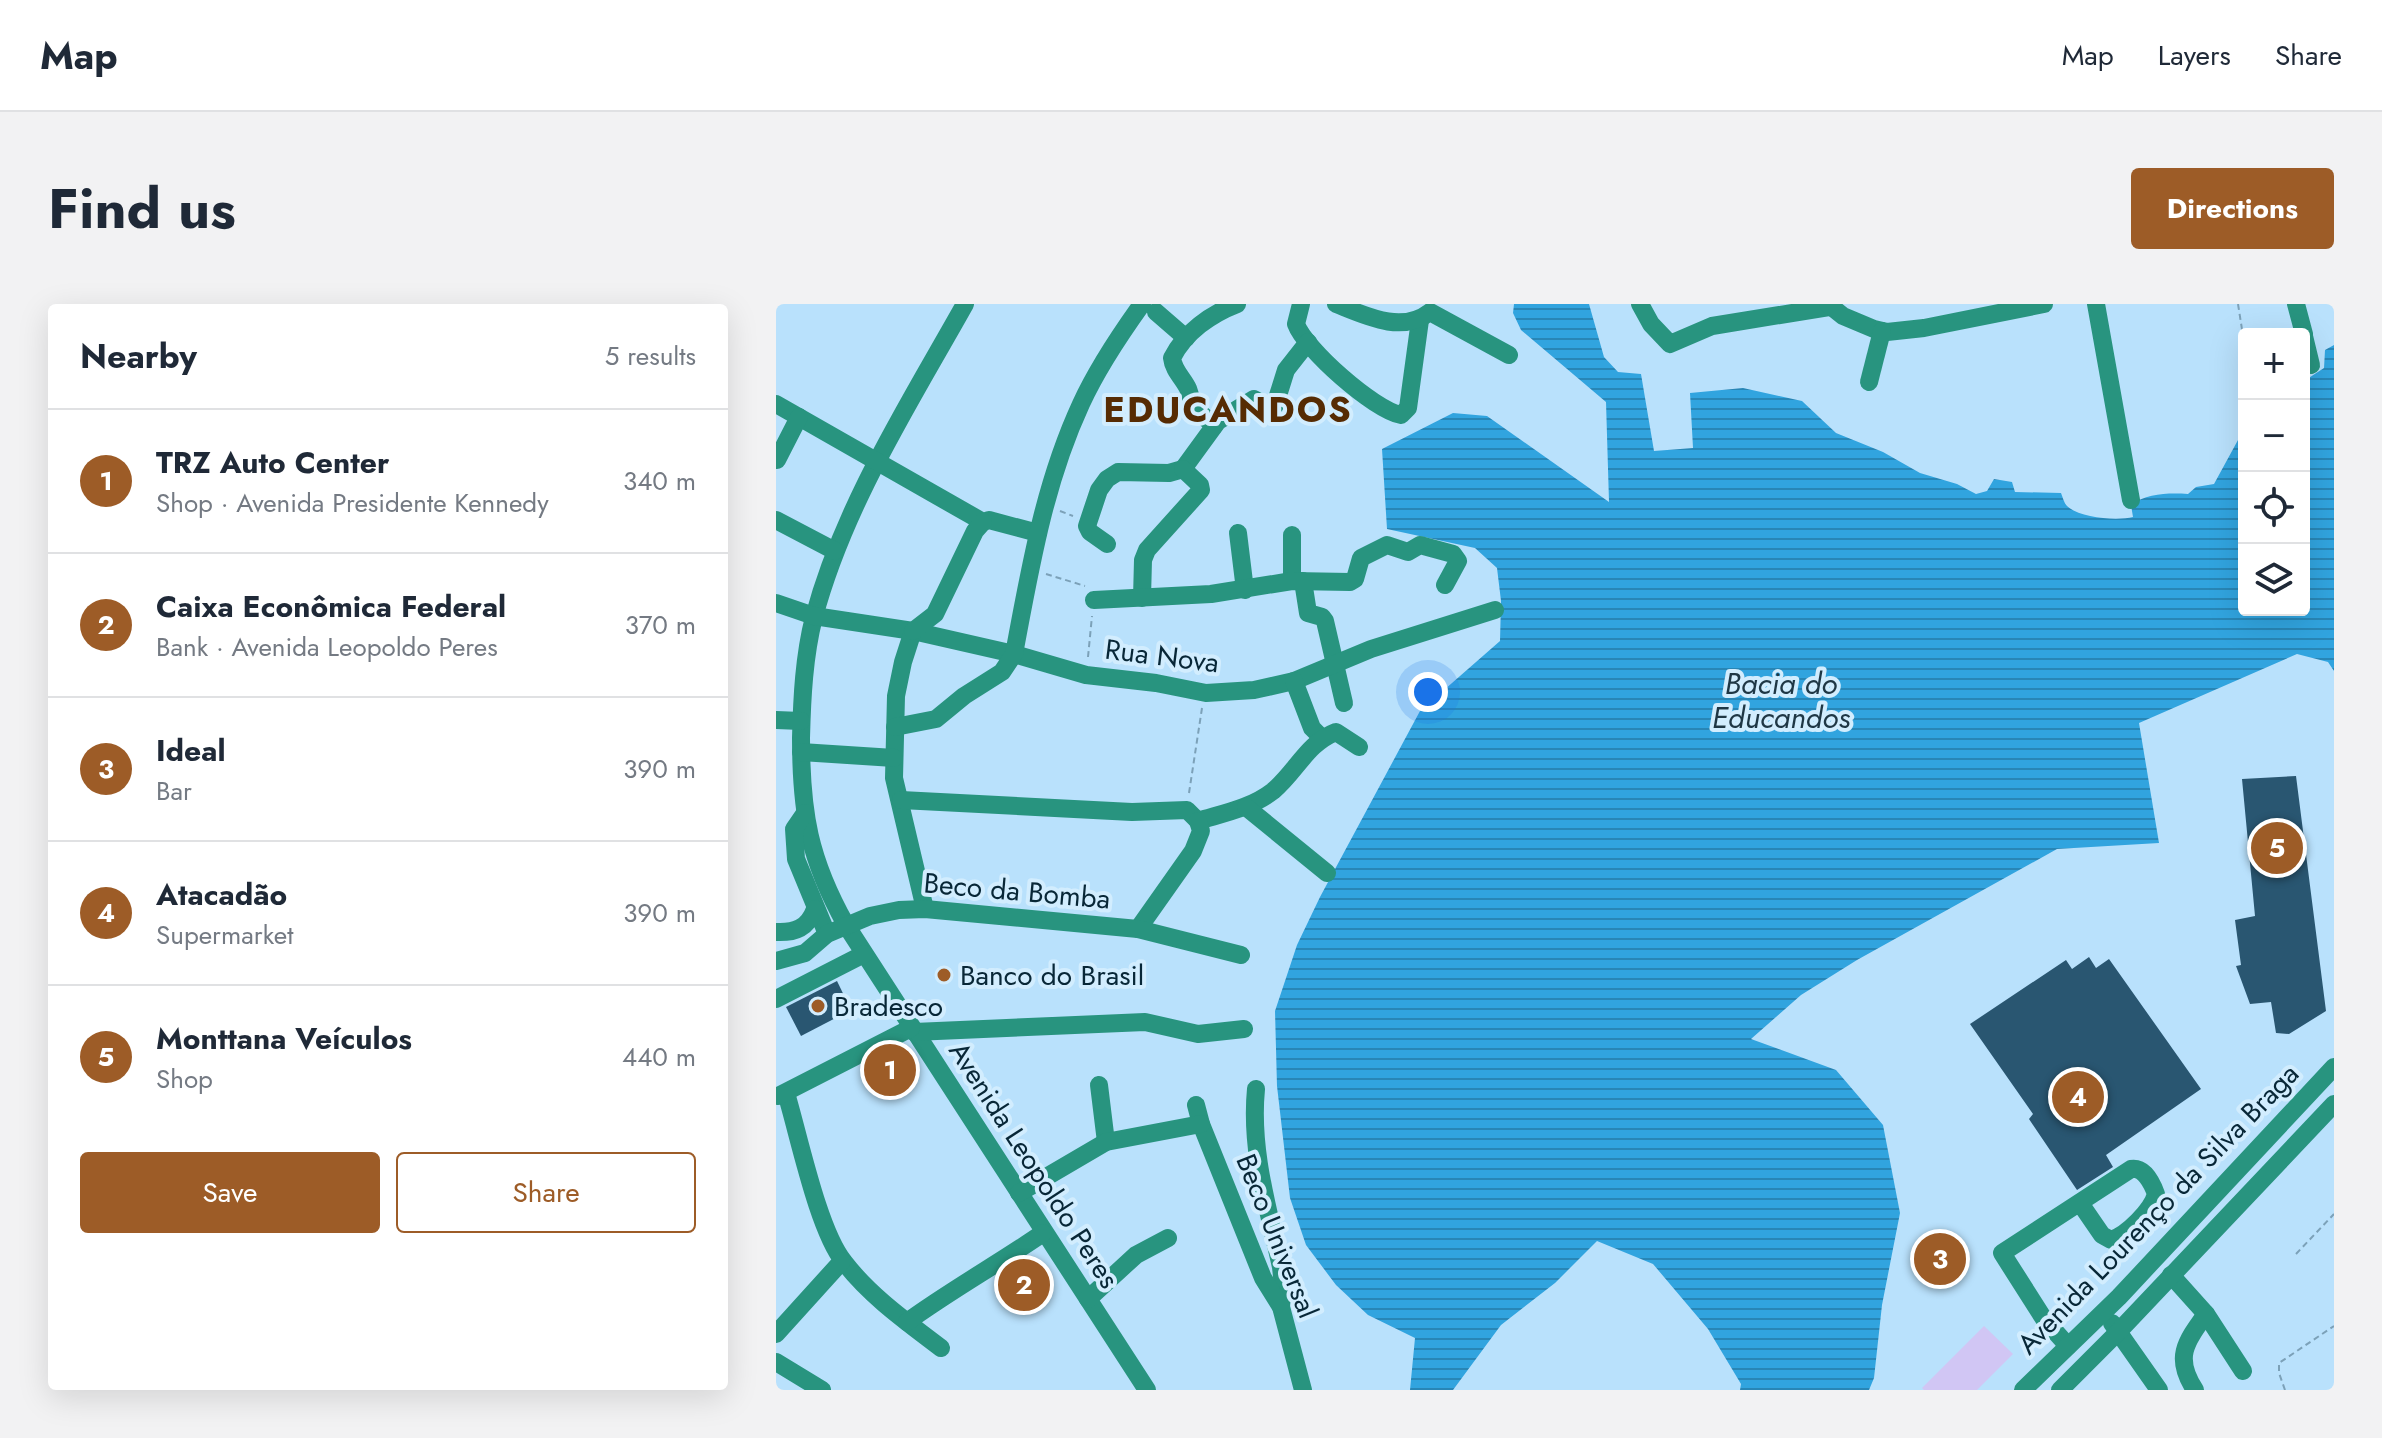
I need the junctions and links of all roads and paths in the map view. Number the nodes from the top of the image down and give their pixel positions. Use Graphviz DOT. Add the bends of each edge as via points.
graph roads {
  1 [pos="965,304"];
  2 [pos="1237,304"];
  3 [pos="1301,304"];
  4 [pos="1336,304"];
  5 [pos="1640,304"];
  6 [pos="2044,304"];
  7 [pos="2096,304"];
  8 [pos="2238,304"];
  9 [pos="2296,304"];
  10 [pos="1828,305"];
  11 [pos="1149,308"];
  12 [pos="1428,312"];
  13 [pos="2242,328"];
  14 [pos="2302,328"];
  15 [pos="1882,331"];
  16 [pos="1186,338"];
  17 [pos="1308,342"];
  18 [pos="1509,355"];
  19 [pos="2310,361"];
  20 [pos="2311,365"];
  21 [pos="1869,382"];
  22 [pos="776,404"];
  23 [pos="799,417"];
  24 [pos="1214,426"];
  25 [pos="777,460"];
  26 [pos="877,463"];
  27 [pos="1183,469"];
  28 [pos="2131,500"];
  29 [pos="776,520"];
  30 [pos="983,522"];
  31 [pos="1038,533"];
  32 [pos="1238,533"];
  33 [pos="1292,535"];
  34 [pos="1107,544"];
  35 [pos="835,551"];
  36 [pos="1030,569"];
  37 [pos="1298,581"];
  38 [pos="1445,585"];
  39 [pos="1245,590"];
  40 [pos="1142,598"];
  41 [pos="1094,600"];
  42 [pos="776,603"];
  43 [pos="1495,610"];
  44 [pos="814,616"];
  45 [pos="913,631"];
  46 [pos="1014,654"];
  47 [pos="1334,663"];
  48 [pos="1086,675"];
  49 [pos="1294,681"];
  50 [pos="1206,693"];
  51 [pos="1344,703"];
  52 [pos="776,720"];
  53 [pos="801,721"];
  54 [pos="895,727"];
  55 [pos="1321,737"];
  56 [pos="1359,747"];
  57 [pos="801,752"];
  58 [pos="894,758"];
  59 [pos="901,800"];
  60 [pos="1246,807"];
  61 [pos="805,813"];
  62 [pos="1193,815"];
  63 [pos="1327,873"];
  64 [pos="815,909"];
  65 [pos="925,909"];
  66 [pos="846,925"];
  67 [pos="1138,929"];
  68 [pos="786,932"];
  69 [pos="827,934"];
  70 [pos="805,953"];
  71 [pos="864,954"];
  72 [pos="1241,955"];
  73 [pos="776,961"];
  74 [pos="776,999"];
  75 [pos="1244,1029"];
  76 [pos="912,1030"];
  77 [pos="2334,1067"];
  78 [pos="2319,1083"];
  79 [pos="1099,1085"];
  80 [pos="1256,1089"];
  81 [pos="781,1094"];
  82 [pos="2334,1097"];
  83 [pos="2334,1104"];
  84 [pos="1196,1105"];
  85 [pos="1201,1124"];
  86 [pos="1106,1142"];
  87 [pos="1019,1193"];
  88 [pos="2080,1203"];
  89 [pos="2334,1214"];
  90 [pos="1043,1233"];
  91 [pos="1168,1238"];
  92 [pos="2296,1254"];
  93 [pos="842,1261"];
  94 [pos="2171,1275"];
  95 [pos="1088,1299"];
  96 [pos="1281,1307"];
  97 [pos="2104,1313"];
  98 [pos="2206,1314"];
  99 [pos="907,1322"];
  100 [pos="2334,1326"];
  101 [pos="2119,1331"];
  102 [pos="776,1334"];
  103 [pos="2068,1346"];
  104 [pos="941,1348"];
  105 [pos="776,1362"];
  106 [pos="2243,1371"];
  107 [pos="822,1390"];
  108 [pos="1147,1390"];
  109 [pos="1303,1390"];
  110 [pos="2023,1390"];
  111 [pos="2060,1390"];
  112 [pos="2159,1390"];
  113 [pos="2195,1390"];
  114 [pos="2285,1390"];
  1 -- 26 [label="street, Avenida Leopoldo Peres"];
  2 -- 16 [label="street" via="1202,322"];
  3 -- 17 [label="street" via="1296,324"];
  4 -- 12 [label="street" via="1375,320 1406,323"];
  5 -- 10 [label="street" via="1651,324 1673,344 1712,326"];
  6 -- 15 [label="street"];
  7 -- 28 [label="street"];
  8 -- 13 [label="path"];
  9 -- 14 [label="street"];
  10 -- 15 [label="street"];
  11 -- 16 [label="street"];
  11 -- 31 [label="street" via="1117,339 1081,403"];
  12 -- 17 [label="street" via="1408,408 1401,415 1357,391"];
  12 -- 18 [label="street"];
  15 -- 21 [label="street"];
  16 -- 24 [label="street" via="1172,362 1189,387 1191,405"];
  17 -- 24 [label="street" via="1286,370 1275,405 1254,399"];
  19 -- 20 [label="street"];
  22 -- 23 [label="street"];
  23 -- 25 [label="street"];
  23 -- 26 [label="street"];
  24 -- 27 [label="street"];
  26 -- 30 [label="street"];
  26 -- 35 [label="street, Avenida Leopoldo Peres"];
  27 -- 34 [label="street" via="1118,472 1107,479 1087,526"];
  27 -- 40 [label="street" via="1201,490 1147,550"];
  29 -- 35 [label="street"];
  30 -- 31 [label="street"];
  30 -- 45 [label="street" via="935,614"];
  31 -- 36 [label="street"];
  32 -- 39 [label="street"];
  33 -- 37 [label="street"];
  35 -- 44 [label="street, Avenida Leopoldo Peres"];
  36 -- 41 [label="path" via="1088,587"];
  36 -- 46 [label="street"];
  37 -- 38 [label="street" via="1352,581 1361,558 1381,546 1408,552 1420,545 1455,556 1457,566"];
  37 -- 39 [label="street"];
  37 -- 47 [label="street" via="1308,613 1324,619"];
  39 -- 40 [label="street"];
  40 -- 41 [label="street"];
  41 -- 48 [label="path"];
  42 -- 44 [label="street, Rua Nova"];
  43 -- 47 [label="street, Rua Nova"];
  44 -- 45 [label="street, Rua Nova"];
  44 -- 53 [label="street, Avenida Leopoldo Peres"];
  45 -- 46 [label="street, Rua Nova"];
  45 -- 54 [label="street" via="896,696"];
  46 -- 48 [label="street, Rua Nova"];
  46 -- 54 [label="street" via="1002,672 936,719"];
  47 -- 49 [label="street, Rua Nova"];
  47 -- 51 [label="street"];
  48 -- 50 [label="street, Rua Nova"];
  49 -- 50 [label="street, Rua Nova"];
  49 -- 55 [label="street" via="1312,728"];
  50 -- 62 [label="path" via="1197,730"];
  52 -- 53 [label="street"];
  53 -- 57 [label="street, Avenida Leopoldo Peres"];
  54 -- 58 [label="street"];
  55 -- 56 [label="street" via="1336,732"];
  55 -- 60 [label="street" via="1273,790"];
  57 -- 58 [label="street"];
  57 -- 61 [label="street, Avenida Leopoldo Peres"];
  58 -- 59 [label="street"];
  59 -- 62 [label="street"];
  59 -- 65 [label="street"];
  60 -- 62 [label="street"];
  60 -- 63 [label="street"];
  61 -- 64 [label="street" via="793,839"];
  61 -- 66 [label="street, Avenida Leopoldo Peres" via="818,871"];
  62 -- 67 [label="street" via="1201,831 1193,851"];
  64 -- 68 [label="street" via="808,923"];
  64 -- 69 [label="street"];
  65 -- 66 [label="street, Beco da Bomba" via="899,910"];
  65 -- 67 [label="street, Beco da Bomba"];
  66 -- 69 [label="street, Beco da Bomba"];
  66 -- 71 [label="street, Avenida Leopoldo Peres"];
  67 -- 72 [label="street, Beco da Bomba"];
  68 -- 70 [label="street"];
  69 -- 70 [label="street, Beco da Bomba"];
  70 -- 73 [label="street"];
  71 -- 74 [label="street"];
  71 -- 76 [label="street, Avenida Leopoldo Peres"];
  75 -- 76 [label="street" via="1198,1034 1145,1022"];
  76 -- 81 [label="street"];
  76 -- 87 [label="street, Avenida Leopoldo Peres"];
  77 -- 78 [label="street, Avenida Lourenço da Silva Braga"];
  78 -- 82 [label="street"];
  78 -- 97 [label="street, Avenida Lourenço da Silva Braga"];
  79 -- 86 [label="street"];
  80 -- 96 [label="street" via="1256,1152 1281,1267"];
  81 -- 93 [label="street"];
  83 -- 94 [label="street, Avenida Lourenço da Silva Braga"];
  84 -- 85 [label="street, Beco Universal"];
  85 -- 86 [label="street"];
  85 -- 96 [label="street, Beco Universal" via="1263,1278"];
  86 -- 87 [label="street"];
  87 -- 90 [label="street, Avenida Leopoldo Peres"];
  88 -- 103 [label="street" via="2002,1253"];
  89 -- 92 [label="path"];
  90 -- 95 [label="street, Avenida Leopoldo Peres"];
  90 -- 99 [label="street"];
  91 -- 95 [label="street" via="1136,1255"];
  93 -- 99 [label="street"];
  93 -- 102 [label="street"];
  94 -- 98 [label="street"];
  94 -- 101 [label="street, Avenida Lourenço da Silva Braga"];
  95 -- 108 [label="street, Avenida Leopoldo Peres"];
  96 -- 109 [label="street, Beco Universal"];
  97 -- 101 [label="street"];
  97 -- 103 [label="street, Avenida Lourenço da Silva Braga"];
  98 -- 106 [label="street"];
  98 -- 113 [label="street" via="2183,1355"];
  99 -- 104 [label="street"];
  100 -- 114 [label="path" via="2283,1358 2278,1366"];
  101 -- 111 [label="street, Avenida Lourenço da Silva Braga"];
  101 -- 112 [label="street"];
  103 -- 110 [label="street, Avenida Lourenço da Silva Braga"];
  105 -- 107 [label="street"];
}
